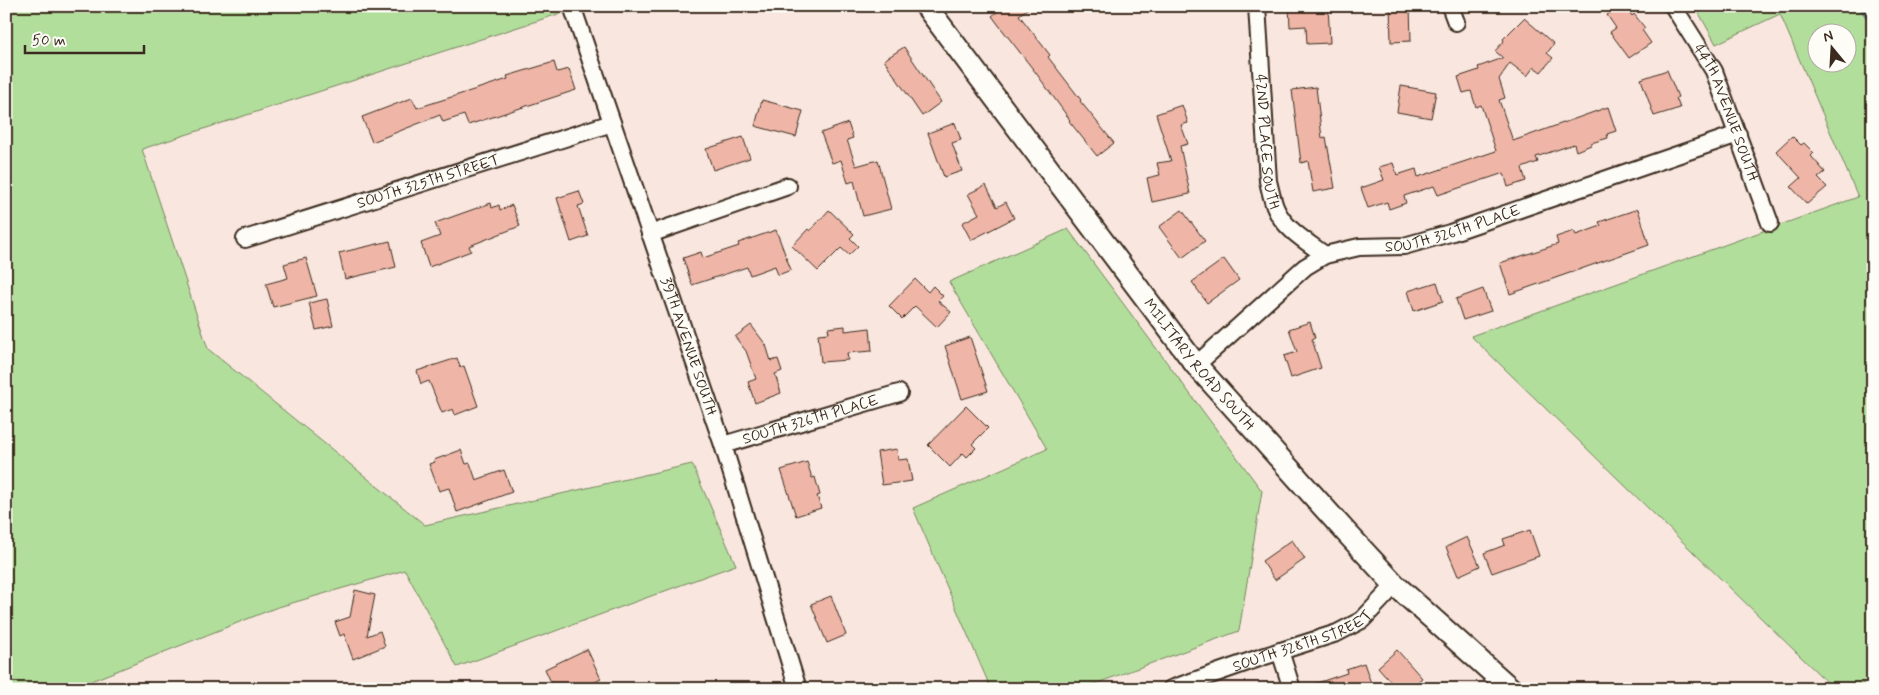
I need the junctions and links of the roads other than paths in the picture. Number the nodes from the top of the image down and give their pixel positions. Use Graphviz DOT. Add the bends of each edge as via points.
graph roads {
  1 [pos="572,6"];
  2 [pos="926,6"];
  3 [pos="1257,6"];
  4 [pos="1450,6"];
  5 [pos="1673,6"];
  6 [pos="1456,22"];
  7 [pos="612,123"];
  8 [pos="1738,134"];
  9 [pos="788,186"];
  10 [pos="1770,223"];
  11 [pos="650,234"];
  12 [pos="245,239"];
  13 [pos="1325,255"];
  14 [pos="1196,365"];
  15 [pos="899,393"];
  16 [pos="723,445"];
  17 [pos="1395,585"];
  18 [pos="1280,651"];
  19 [pos="798,689"];
  20 [pos="1170,689"];
  21 [pos="1292,689"];
  22 [pos="1511,689"];
  1 -- 7 [label="street, 39TH AVENUE SOUTH"];
  2 -- 14 [label="main road, MILITARY ROAD SOUTH"];
  3 -- 13 [label="street, 42ND PLACE SOUTH" via="1268,180 1275,207 1300,237"];
  4 -- 6 [label="street"];
  5 -- 8 [label="street, 44TH AVENUE SOUTH" via="1714,71"];
  7 -- 11 [label="street, 39TH AVENUE SOUTH"];
  7 -- 12 [label="street, SOUTH 325TH STREET"];
  8 -- 10 [label="street, 44TH AVENUE SOUTH"];
  8 -- 13 [label="street, SOUTH 326TH PLACE" via="1450,233 1404,246 1359,247"];
  9 -- 11 [label="street"];
  11 -- 16 [label="street, 39TH AVENUE SOUTH"];
  13 -- 14 [label="street, SOUTH 326TH PLACE" via="1305,267"];
  14 -- 17 [label="main road, MILITARY ROAD SOUTH"];
  15 -- 16 [label="street, SOUTH 326TH PLACE"];
  16 -- 19 [label="street, 39TH AVENUE SOUTH"];
  17 -- 18 [label="street, SOUTH 328TH STREET" via="1362,620 1337,634"];
  17 -- 22 [label="main road, MILITARY ROAD SOUTH"];
  18 -- 20 [label="street, SOUTH 328TH STREET"];
  18 -- 21 [label="street"];
}
